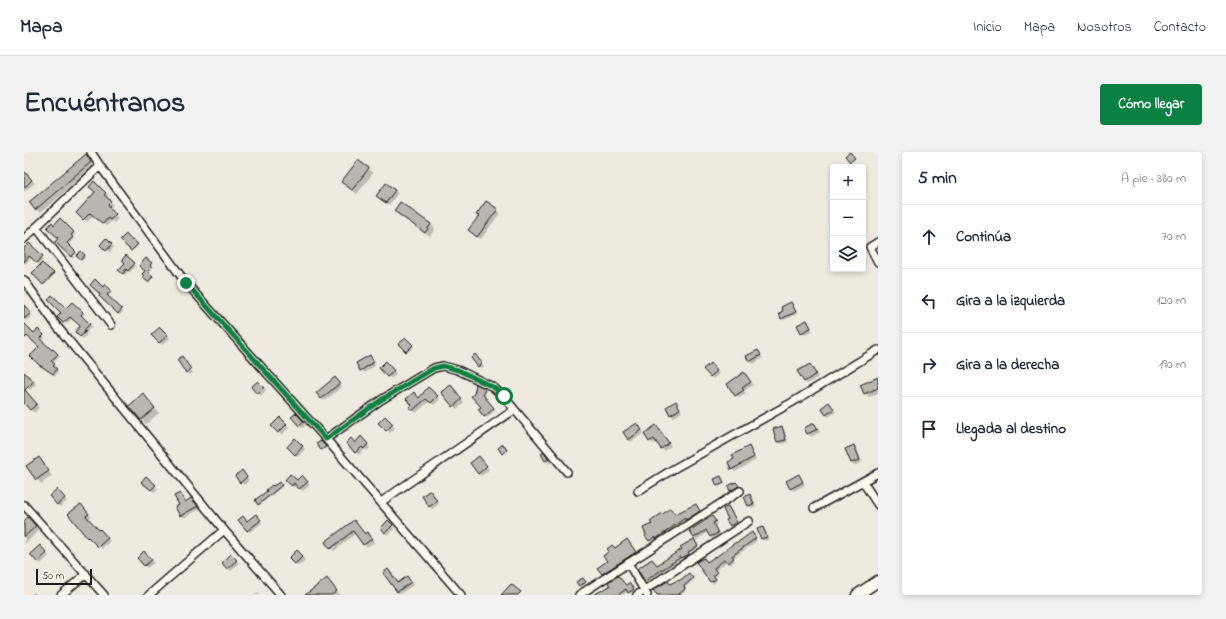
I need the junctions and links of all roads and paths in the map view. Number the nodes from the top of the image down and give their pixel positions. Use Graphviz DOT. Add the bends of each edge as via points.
graph roads {
  1 [pos="91,152"];
  2 [pos="100,166"];
  3 [pos="36,227"];
  4 [pos="24,239"];
  5 [pos="878,242"];
  6 [pos="878,262"];
  7 [pos="24,280"];
  8 [pos="111,325"];
  9 [pos="878,350"];
  10 [pos="514,410"];
  11 [pos="326,439"];
  12 [pos="567,472"];
  13 [pos="878,473"];
  14 [pos="863,482"];
  15 [pos="638,491"];
  16 [pos="740,491"];
  17 [pos="381,502"];
  18 [pos="24,505"];
  19 [pos="878,505"];
  20 [pos="814,508"];
  21 [pos="749,521"];
  22 [pos="224,530"];
  23 [pos="628,563"];
  24 [pos="86,574"];
  25 [pos="878,581"];
  26 [pos="646,592"];
  27 [pos="61,595"];
  28 [pos="104,595"];
  29 [pos="149,595"];
  30 [pos="281,595"];
  31 [pos="461,595"];
  32 [pos="579,595"];
  33 [pos="637,595"];
  34 [pos="857,595"];
  1 -- 2 [label="street"];
  2 -- 3 [label="street"];
  2 -- 11 [label="street" via="186,283"];
  3 -- 4 [label="street"];
  3 -- 8 [label="street"];
  5 -- 6 [label="street" via="870,247"];
  7 -- 22 [label="street" via="56,325"];
  9 -- 15 [label="street" via="792,403"];
  10 -- 11 [label="street" via="504,396 493,387 458,370 443,366 434,368 381,400"];
  10 -- 12 [label="street"];
  10 -- 17 [label="street"];
  11 -- 17 [label="street"];
  13 -- 14 [label="street"];
  14 -- 19 [label="street"];
  14 -- 20 [label="street"];
  16 -- 23 [label="street"];
  17 -- 31 [label="street"];
  18 -- 24 [label="street"];
  21 -- 26 [label="street"];
  22 -- 29 [label="street"];
  22 -- 30 [label="street"];
  23 -- 26 [label="street"];
  23 -- 32 [label="street"];
  24 -- 27 [label="street"];
  24 -- 28 [label="street"];
  25 -- 34 [label="street"];
  26 -- 33 [label="street"];
}
